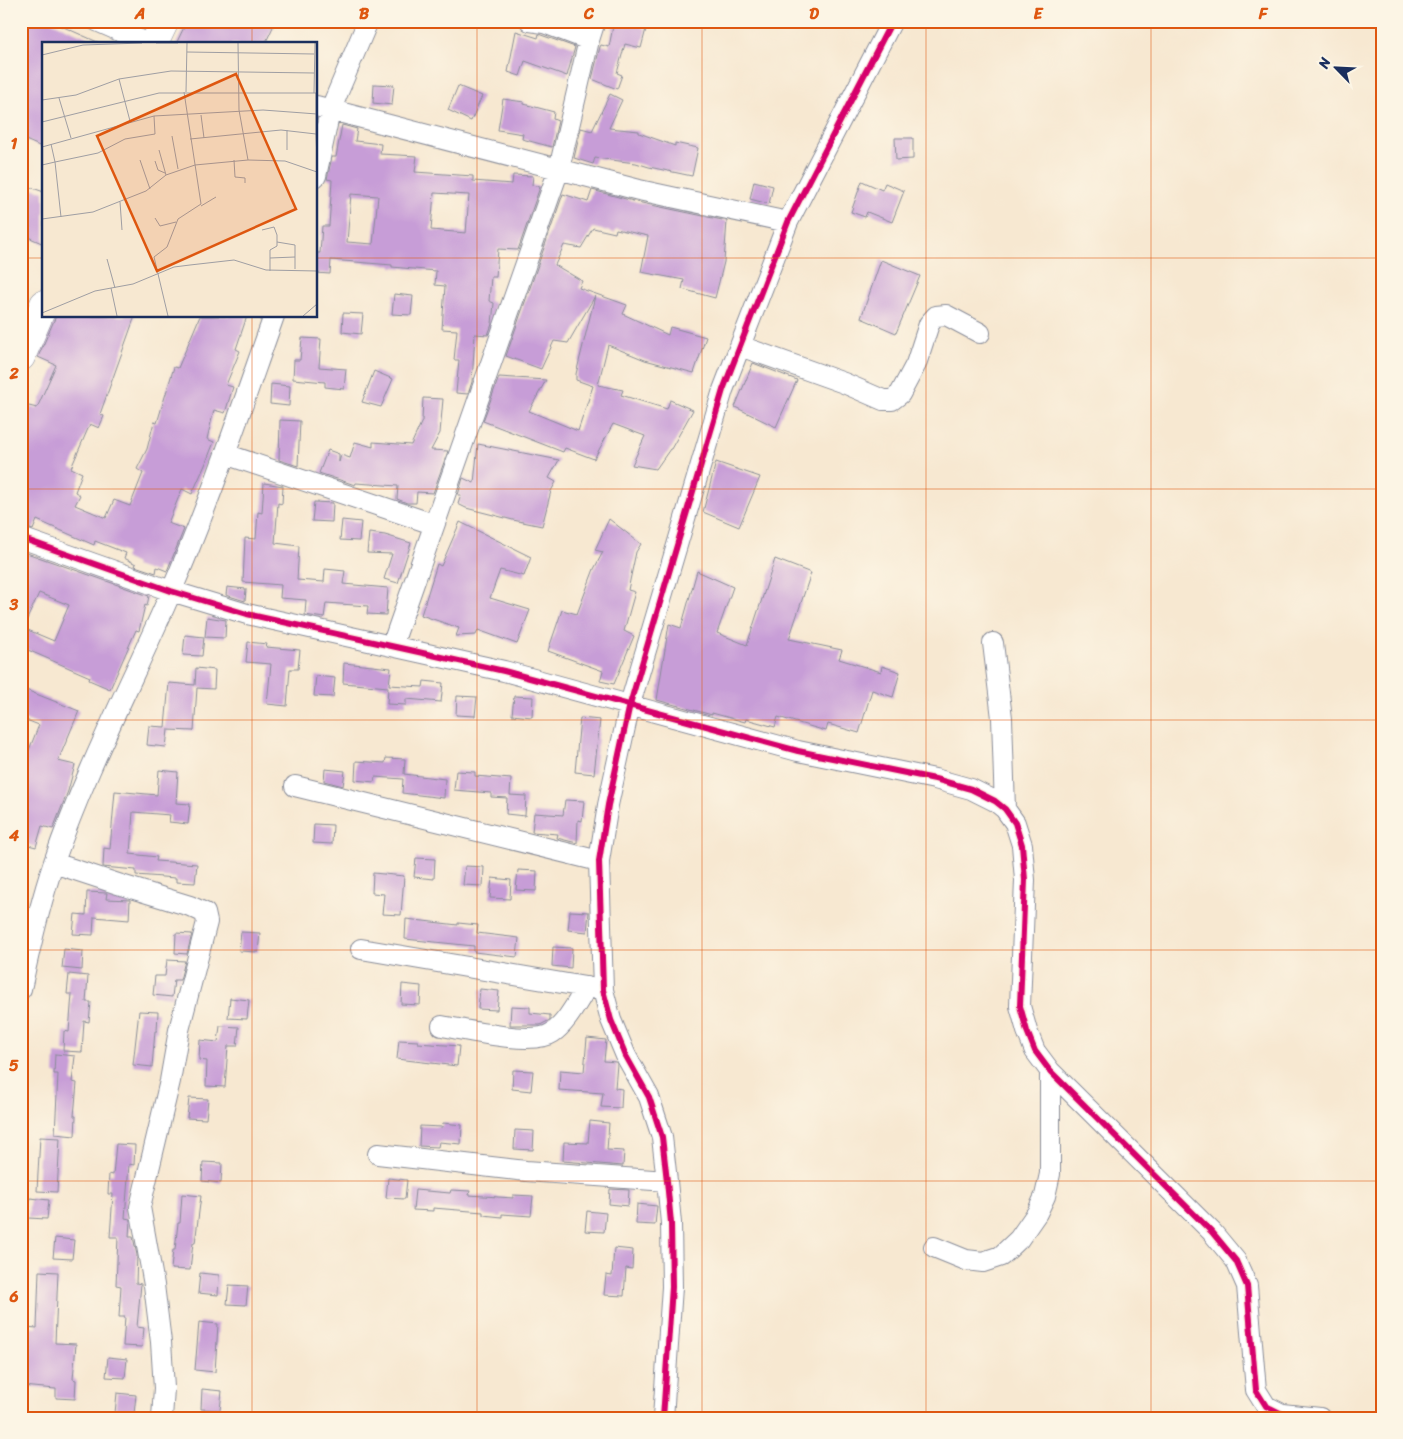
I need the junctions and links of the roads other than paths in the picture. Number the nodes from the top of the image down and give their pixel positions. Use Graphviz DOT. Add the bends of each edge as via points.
graph roads {
  1 [pos="97,21"];
  2 [pos="165,21"];
  3 [pos="368,21"];
  4 [pos="530,21"];
  5 [pos="595,21"];
  6 [pos="892,21"];
  7 [pos="589,40"];
  8 [pos="144,42"];
  9 [pos="155,42"];
  10 [pos="323,108"];
  11 [pos="318,157"];
  12 [pos="559,169"];
  13 [pos="788,222"];
  14 [pos="42,309"];
  15 [pos="273,318"];
  16 [pos="980,333"];
  17 [pos="740,346"];
  18 [pos="21,357"];
  19 [pos="226,454"];
  20 [pos="433,524"];
  21 [pos="21,538"];
  22 [pos="171,592"];
  23 [pos="993,643"];
  24 [pos="392,646"];
  25 [pos="630,704"];
  26 [pos="295,786"];
  27 [pos="1004,809"];
  28 [pos="598,861"];
  29 [pos="54,863"];
  30 [pos="361,948"];
  31 [pos="21,989"];
  32 [pos="595,989"];
  33 [pos="442,1026"];
  34 [pos="1050,1071"];
  35 [pos="378,1154"];
  36 [pos="667,1181"];
  37 [pos="934,1247"];
  38 [pos="162,1418"];
  39 [pos="663,1418"];
  40 [pos="1320,1418"];
  1 -- 8 [label="street"];
  2 -- 9 [label="main road"];
  3 -- 10 [label="street"];
  4 -- 7 [label="street"];
  5 -- 7 [label="street"];
  6 -- 13 [label="street"];
  7 -- 12 [label="street"];
  10 -- 11 [label="street"];
  10 -- 12 [label="street"];
  12 -- 13 [label="street"];
  12 -- 20 [label="street"];
  13 -- 17 [label="street"];
  14 -- 18 [label="main road"];
  15 -- 19 [label="street"];
  16 -- 17 [label="street" via="946,315 936,316 929,324 916,364 900,394 892,400 882,400"];
  17 -- 25 [label="street" via="723,390"];
  19 -- 20 [label="street"];
  19 -- 22 [label="street"];
  20 -- 24 [label="street"];
  21 -- 22 [label="street"];
  22 -- 24 [label="street" via="247,614"];
  22 -- 29 [label="street" via="72,813"];
  23 -- 27 [label="street" via="1002,718"];
  24 -- 25 [label="street"];
  25 -- 27 [label="street" via="798,750 955,784 991,799"];
  25 -- 28 [label="street"];
  26 -- 28 [label="street"];
  27 -- 34 [label="street" via="1015,823 1022,845 1025,880 1020,1006 1035,1051"];
  28 -- 32 [label="street"];
  29 -- 31 [label="street"];
  29 -- 38 [label="street" via="190,906 205,913 207,922 140,1207 160,1342 164,1388"];
  30 -- 32 [label="street"];
  32 -- 33 [label="street" via="551,1034 532,1039"];
  32 -- 36 [label="street" via="649,1097 662,1137"];
  34 -- 37 [label="street" via="1050,1174 1037,1213 1001,1256 983,1262 966,1260"];
  34 -- 40 [label="street" via="1212,1232 1236,1261 1247,1286 1256,1390 1266,1406 1282,1414"];
  35 -- 36 [label="street" via="526,1171"];
  36 -- 39 [label="street" via="672,1287"];
}
